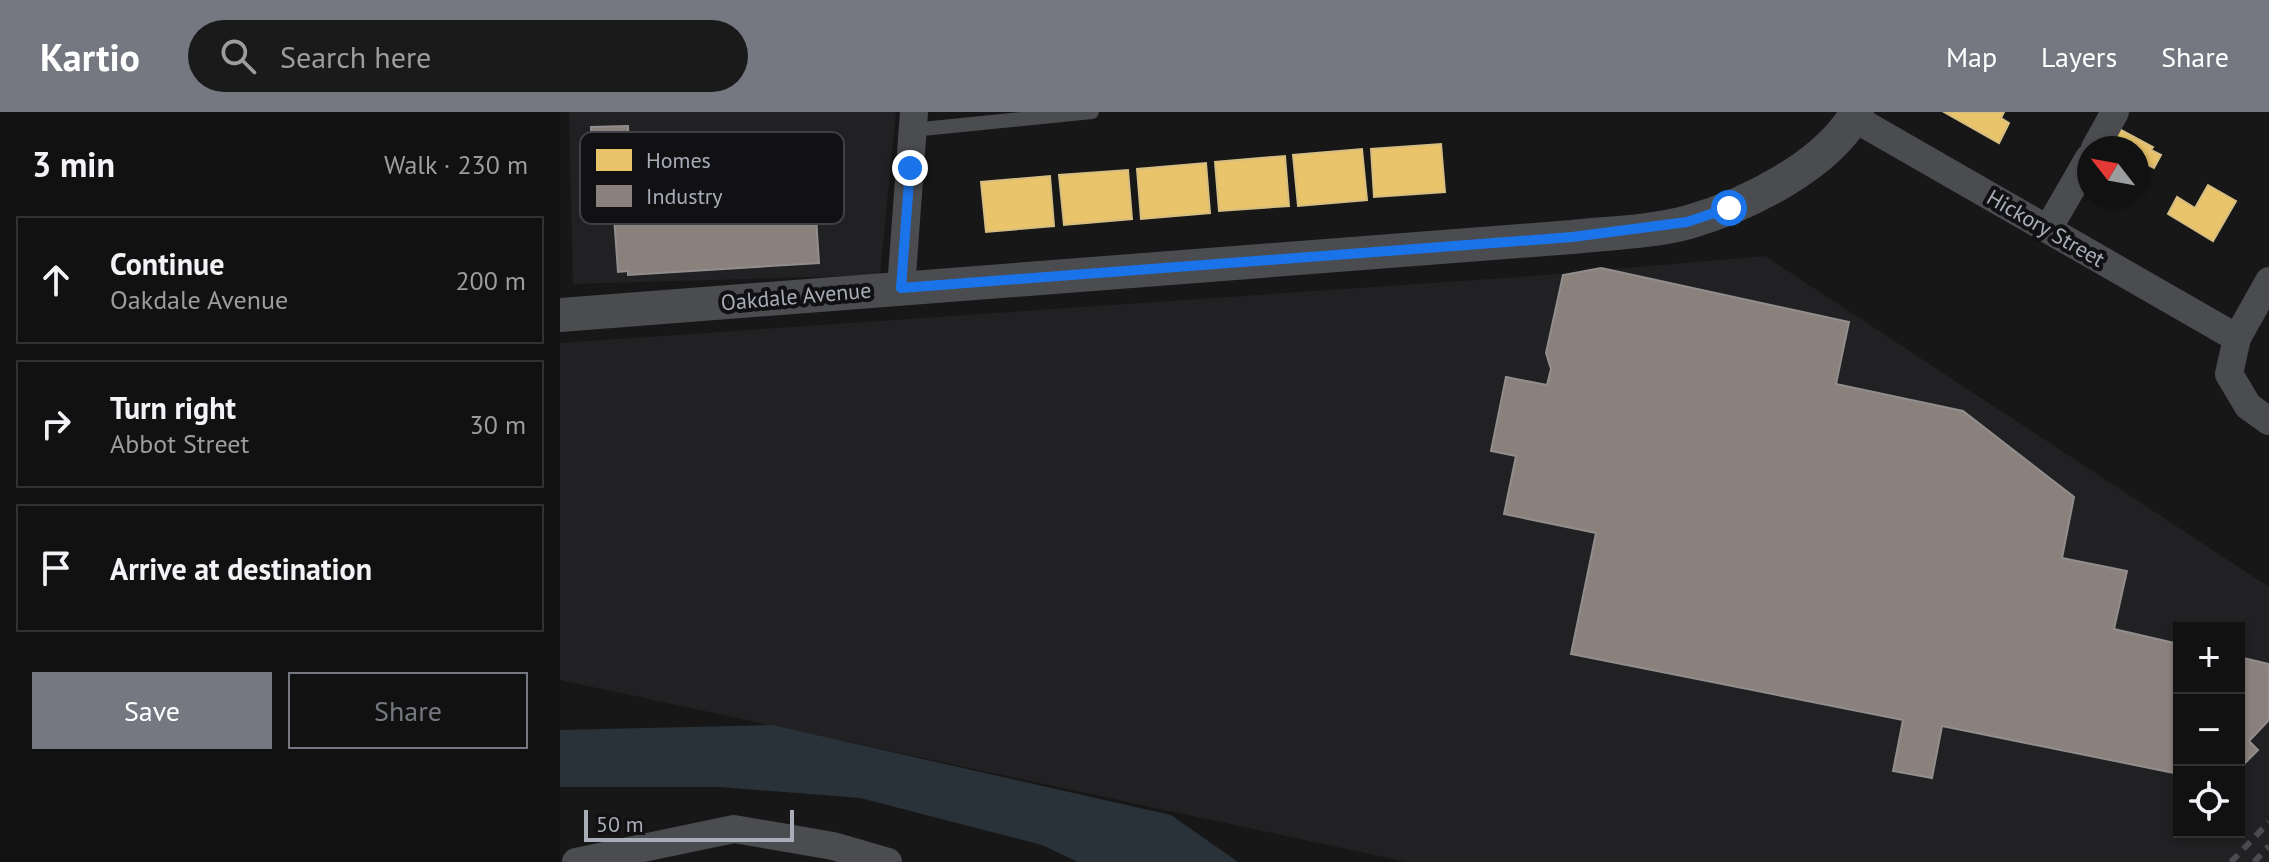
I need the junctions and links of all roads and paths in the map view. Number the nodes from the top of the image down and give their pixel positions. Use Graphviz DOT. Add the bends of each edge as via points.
graph roads {
  1 [pos="1092,112"];
  2 [pos="2115,112"];
  3 [pos="1856,115"];
  4 [pos="913,121"];
  5 [pos="2102,136"];
  6 [pos="2077,179"];
  7 [pos="2048,229"];
  8 [pos="2269,281"];
  9 [pos="901,288"];
  10 [pos="560,315"];
  11 [pos="2237,338"];
  12 [pos="2269,421"];
  13 [pos="850,857"];
  14 [pos="576,862"];
  15 [pos="888,862"];
  1 -- 4 [label="lane"];
  2 -- 5 [label="street"];
  3 -- 7 [label="street, Hickory Street"];
  3 -- 9 [label="street, Oakdale Avenue" via="1815,161 1729,208 1687,222 1572,237"];
  4 -- 9 [label="street"];
  6 -- 7 [label="street"];
  7 -- 11 [label="street, Hickory Street"];
  8 -- 11 [label="street"];
  9 -- 10 [label="street, Oakdale Avenue"];
  11 -- 12 [label="street" via="2229,374 2248,406"];
  13 -- 14 [label="street" via="833,846 734,829"];
  13 -- 15 [label="street"];
}
